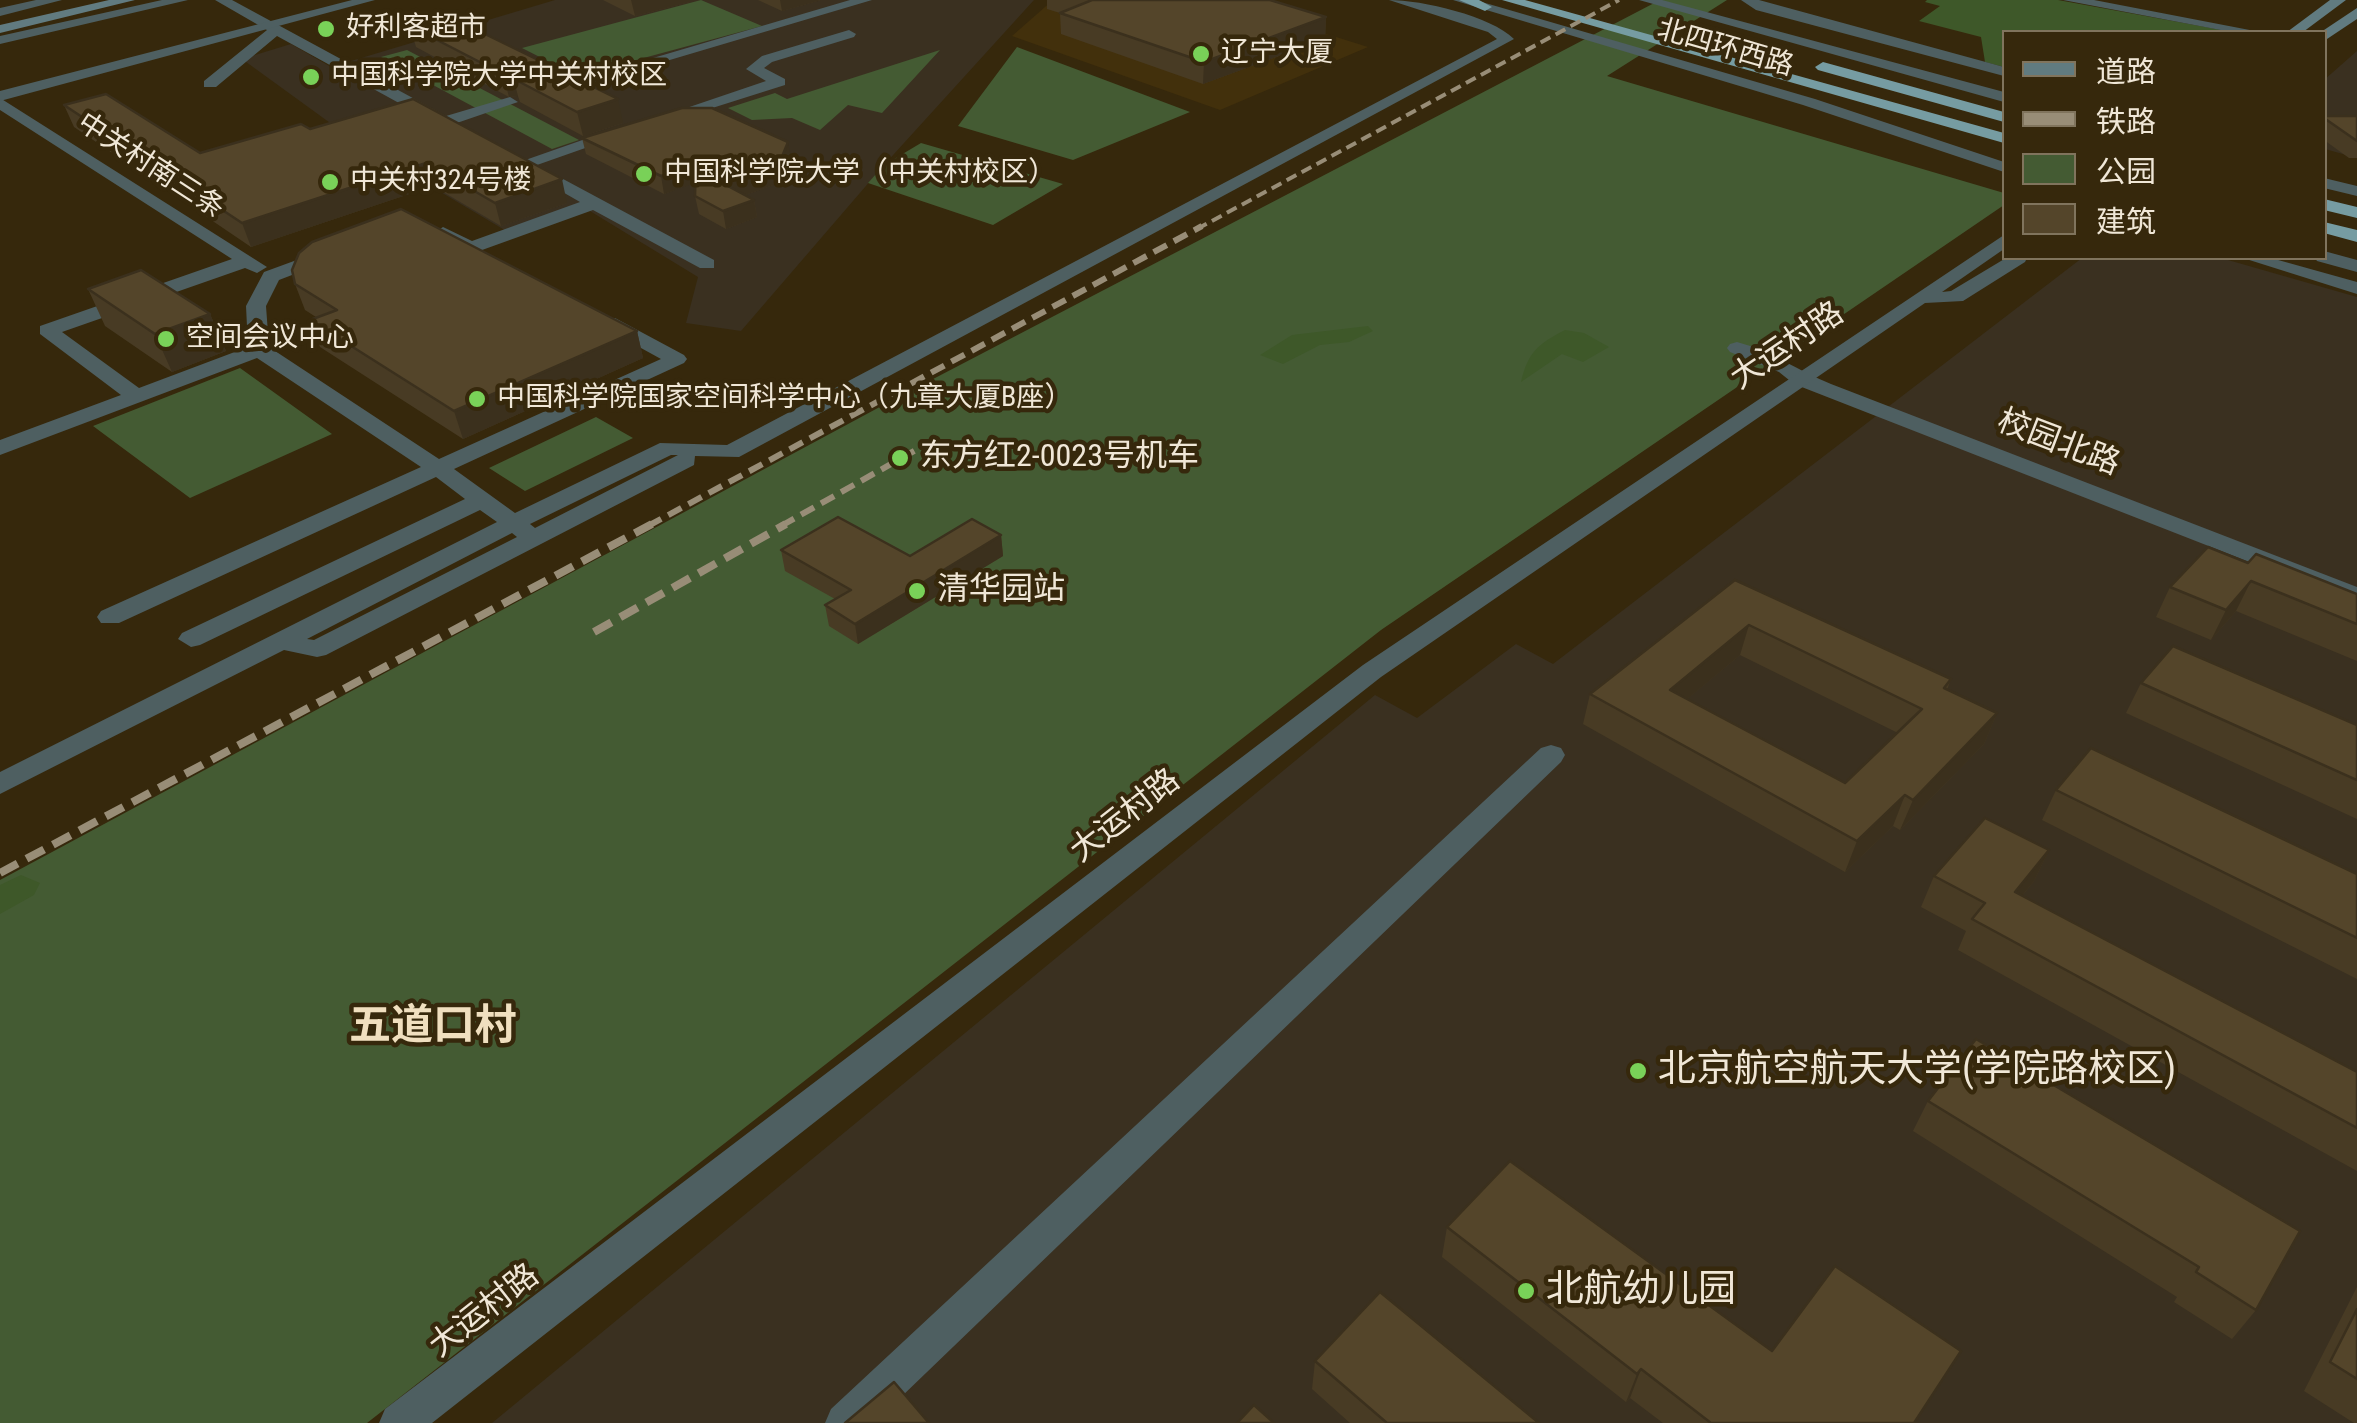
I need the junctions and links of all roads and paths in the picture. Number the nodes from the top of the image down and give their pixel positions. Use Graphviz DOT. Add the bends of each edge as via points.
graph roads {
  1 [pos="55,0"];
  2 [pos="92,0"];
  3 [pos="128,0"];
  4 [pos="181,0"];
  5 [pos="222,0"];
  6 [pos="368,0"];
  7 [pos="865,0"];
  8 [pos="1396,0"];
  9 [pos="1463,0"];
  10 [pos="1508,0"];
  11 [pos="1646,0"];
  12 [pos="1688,0"];
  13 [pos="1748,0"];
  14 [pos="2070,0"];
  15 [pos="2339,0"];
  16 [pos="0,12"];
  17 [pos="2357,12"];
  18 [pos="0,21"];
  19 [pos="272,28"];
  20 [pos="0,29"];
  21 [pos="2242,30"];
  22 [pos="2297,30"];
  23 [pos="850,34"];
  24 [pos="2327,35"];
  25 [pos="0,40"];
  26 [pos="1799,61"];
  27 [pos="1900,69"];
  28 [pos="2002,71"];
  29 [pos="210,84"];
  30 [pos="566,86"];
  31 [pos="2002,96"];
  32 [pos="0,99"];
  33 [pos="510,102"];
  34 [pos="2002,116"];
  35 [pos="445,122"];
  36 [pos="2002,137"];
  37 [pos="476,139"];
  38 [pos="2327,166"];
  39 [pos="2002,167"];
  40 [pos="2357,174"];
  41 [pos="2327,184"];
  42 [pos="2357,192"];
  43 [pos="595,203"];
  44 [pos="2327,205"];
  45 [pos="2357,213"];
  46 [pos="419,220"];
  47 [pos="2327,227"];
  48 [pos="2357,236"];
  49 [pos="2002,242"];
  50 [pos="345,248"];
  51 [pos="471,248"];
  52 [pos="2327,257"];
  53 [pos="2015,260"];
  54 [pos="2259,260"];
  55 [pos="246,261"];
  56 [pos="706,264"];
  57 [pos="505,266"];
  58 [pos="2357,266"];
  59 [pos="271,276"];
  60 [pos="2357,288"];
  61 [pos="1920,299"];
  62 [pos="591,313"];
  63 [pos="1737,348"];
  64 [pos="259,350"];
  65 [pos="1801,380"];
  66 [pos="138,396"];
  67 [pos="0,448"];
  68 [pos="438,468"];
  69 [pos="482,500"];
  70 [pos="524,530"];
  71 [pos="2357,596"];
  72 [pos="110,617"];
  73 [pos="191,640"];
  74 [pos="1551,756"];
  75 [pos="0,784"];
  76 [pos="399,1423"];
  77 [pos="844,1423"];
  1 -- 16 [label="street"];
  2 -- 18 [label="main road"];
  3 -- 20 [label="main road"];
  4 -- 25 [label="street"];
  5 -- 19 [label="street"];
  6 -- 19 [label="street"];
  7 -- 30 [label="street"];
  8 -- 70 [label="street" via="1494,29 1506,39 731,452 701,453"];
  9 -- 39 [label="street, 北四环西路" via="1809,102"];
  10 -- 36 [label="highway, 北四环西路"];
  11 -- 27 [label="street, 北四环西路"];
  12 -- 27 [label="street" via="1840,41"];
  13 -- 28 [label="street"];
  14 -- 21 [label="street"];
  15 -- 22 [label="main road"];
  17 -- 24 [label="main road"];
  19 -- 29 [label="street"];
  19 -- 32 [label="street"];
  19 -- 35 [label="street"];
  23 -- 43 [label="street" via="754,69 780,82 515,160"];
  26 -- 34 [label="highway, 北四环西路"];
  27 -- 31 [label="street"];
  32 -- 55 [label="street, 中关村南三条"];
  33 -- 35 [label="street"];
  35 -- 37 [label="street"];
  38 -- 40 [label="street"];
  41 -- 42 [label="street"];
  43 -- 51 [label="street"];
  43 -- 56 [label="street"];
  44 -- 45 [label="highway"];
  46 -- 51 [label="street"];
  47 -- 48 [label="highway"];
  49 -- 61 [label="street, 大运村路"];
  50 -- 59 [label="street"];
  51 -- 57 [label="street"];
  52 -- 58 [label="street"];
  53 -- 61 [label="street, 大运村路" via="1956,297"];
  54 -- 60 [label="street"];
  55 -- 59 [label="street, 中关村南三条"];
  55 -- 66 [label="street" via="47,330"];
  59 -- 64 [label="street" via="256,306"];
  61 -- 65 [label="street, 大运村路"];
  62 -- 68 [label="street" via="677,359"];
  63 -- 65 [label="street, 校园北路"];
  64 -- 66 [label="street"];
  64 -- 68 [label="street"];
  65 -- 71 [label="street, 校园北路"];
  65 -- 76 [label="street, 大运村路" via="1372,671"];
  66 -- 67 [label="street"];
  68 -- 69 [label="street"];
  68 -- 72 [label="street"];
  69 -- 70 [label="street"];
  69 -- 73 [label="street"];
  70 -- 75 [label="street" via="317,650 284,642"];
  74 -- 77 [label="street"];
}
